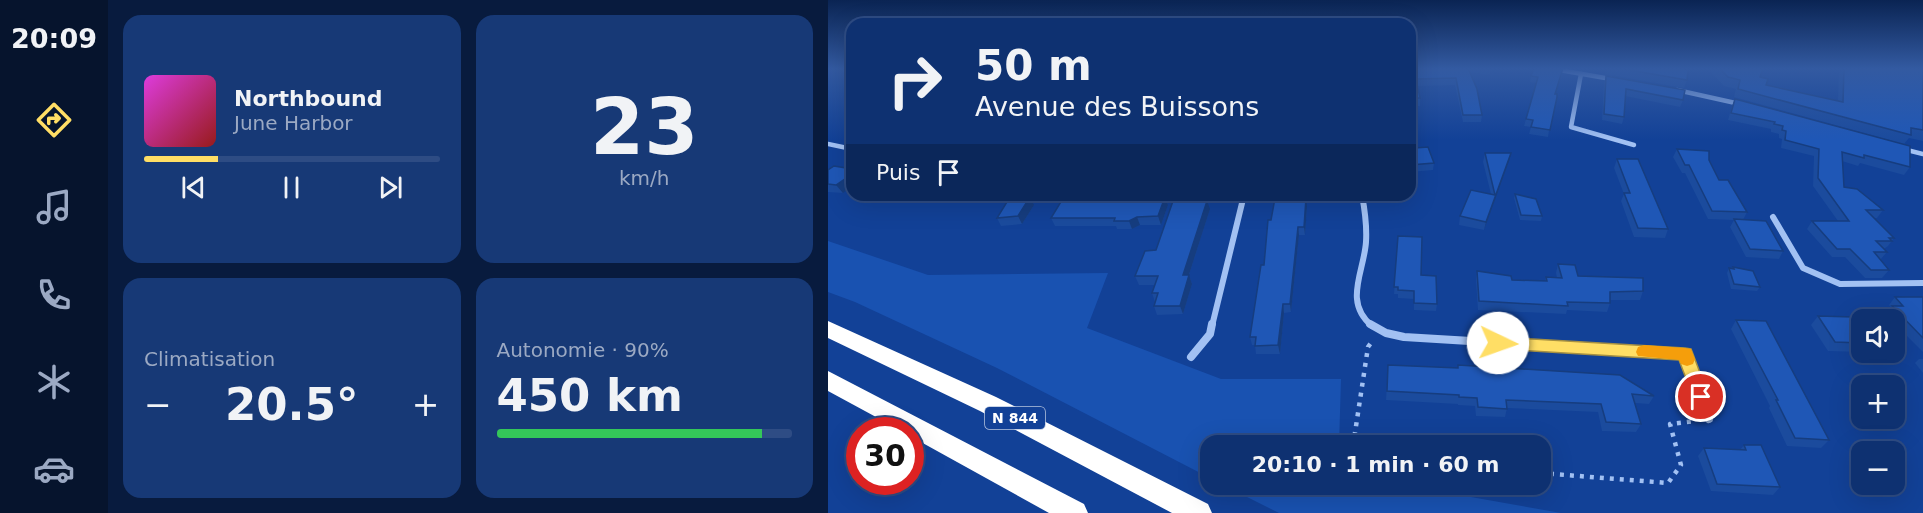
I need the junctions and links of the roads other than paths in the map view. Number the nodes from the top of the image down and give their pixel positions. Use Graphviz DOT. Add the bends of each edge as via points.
graph roads {
  1 [pos="1578,92"];
  2 [pos="1684,92"];
  3 [pos="1748,105"];
  4 [pos="828,144"];
  5 [pos="1634,145"];
  6 [pos="846,148"];
  7 [pos="1902,148"];
  8 [pos="1923,154"];
  9 [pos="1243,201"];
  10 [pos="1363,201"];
  11 [pos="1773,217"];
  12 [pos="1923,283"];
  13 [pos="828,329"];
  14 [pos="1191,357"];
  15 [pos="828,380"];
  16 [pos="1708,419"];
  17 [pos="1075,513"];
  18 [pos="1199,513"];
  1 -- 5 [label="street" via="1571,127"];
  2 -- 3 [label="street"];
  4 -- 6 [label="street"];
  7 -- 8 [label="street"];
  9 -- 14 [label="street" via="1210,334"];
  10 -- 16 [label="street" via="1366,246 1357,305 1362,316 1379,332 1404,337 1685,354"];
  11 -- 12 [label="street" via="1803,268 1840,284"];
  13 -- 18 [label="highway, N 844" via="988,404"];
  15 -- 17 [label="highway"];
}
